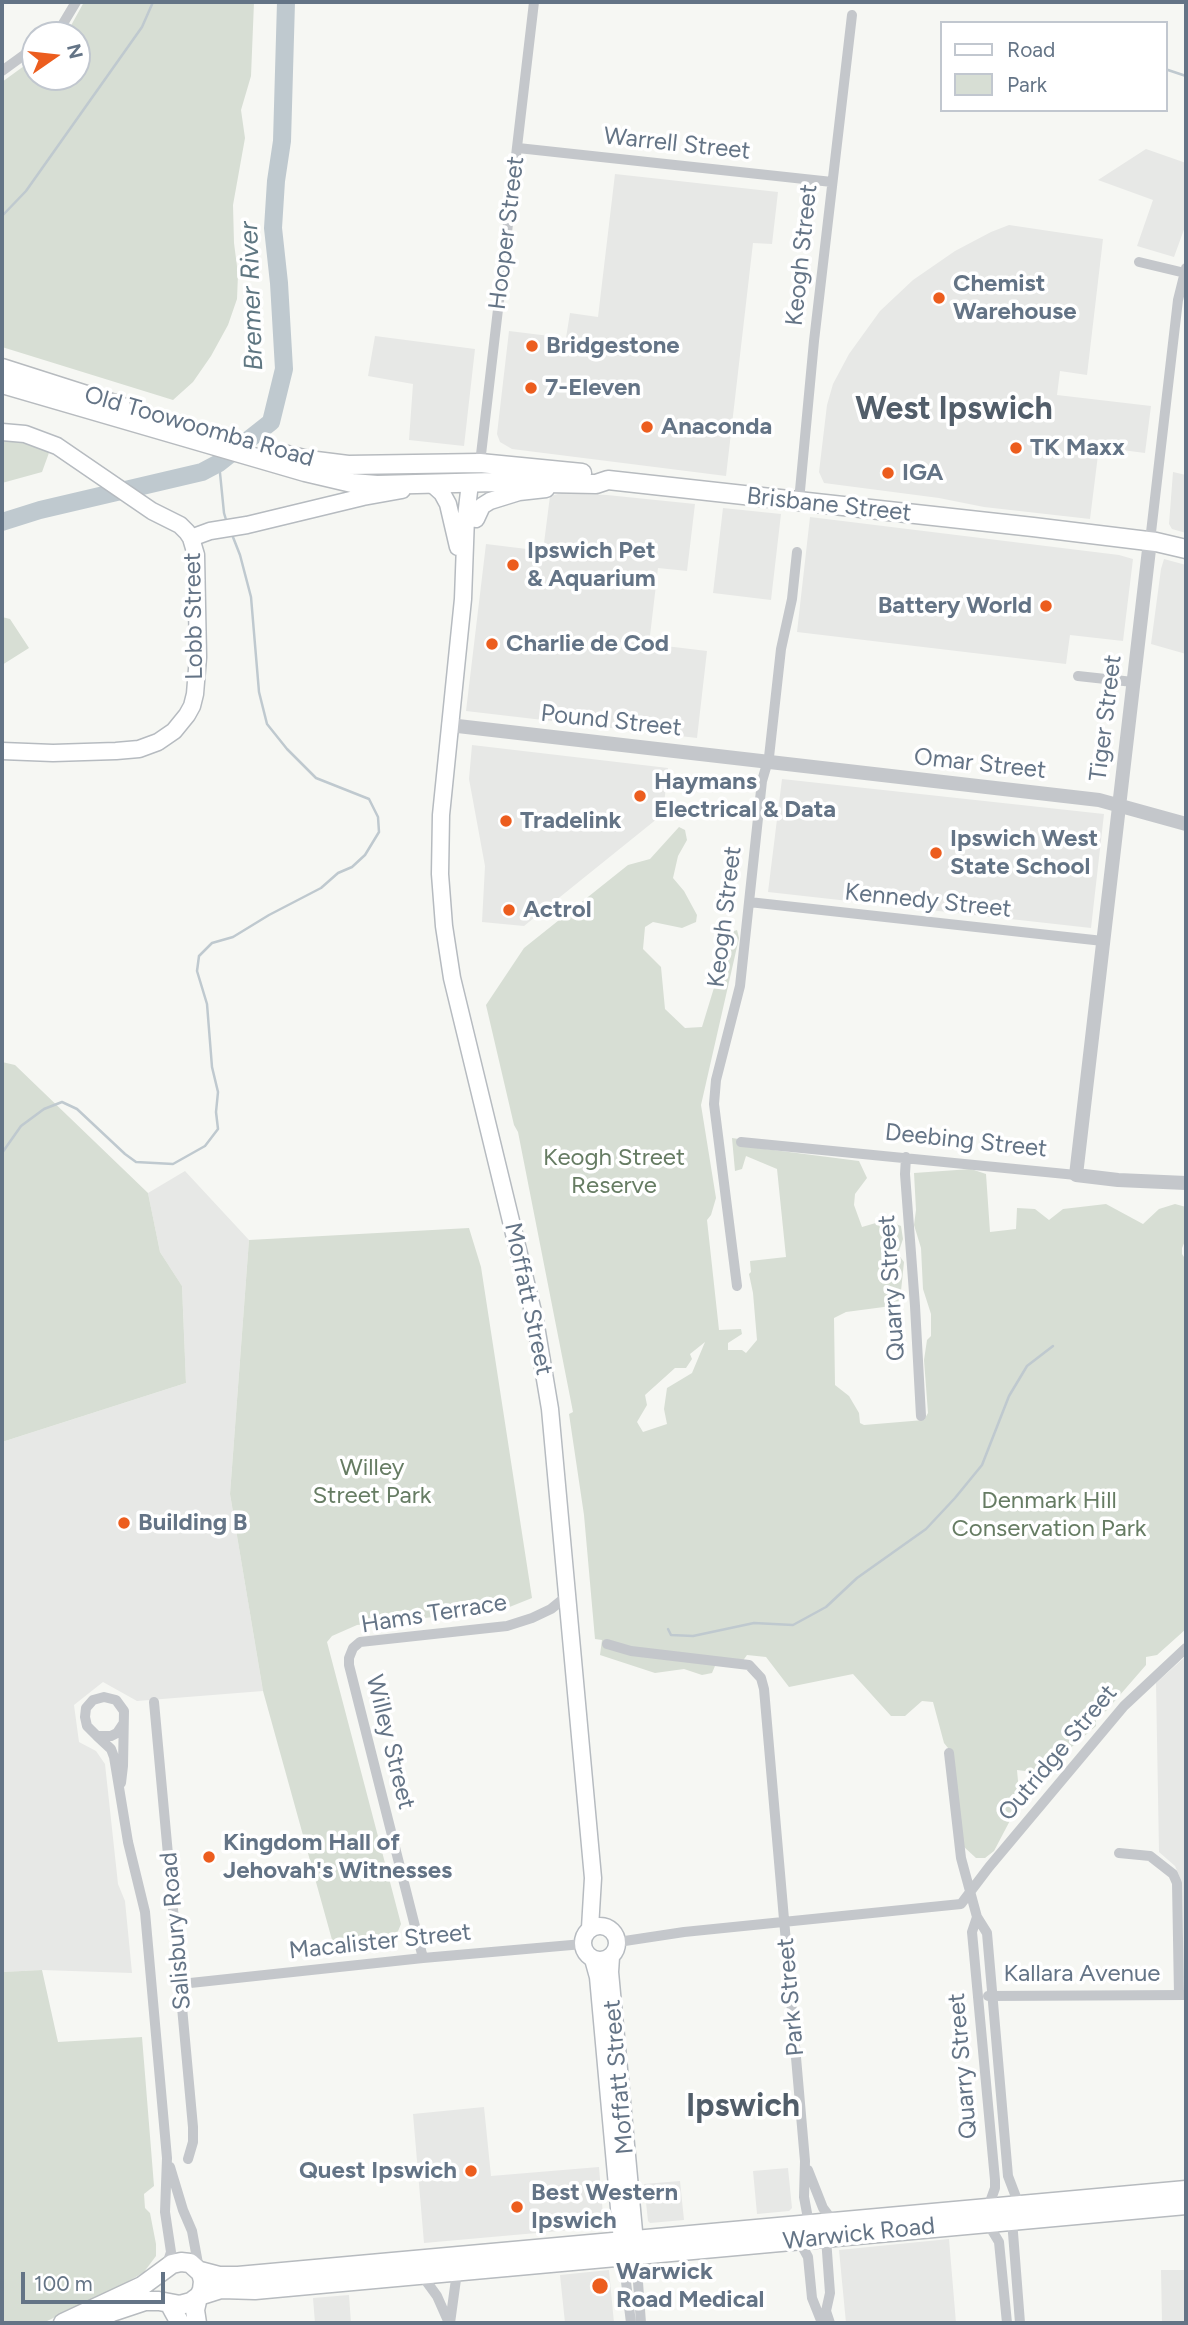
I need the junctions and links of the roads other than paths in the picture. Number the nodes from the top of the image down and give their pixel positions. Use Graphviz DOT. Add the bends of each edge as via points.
graph roads {
  1 [pos="76,2"];
  2 [pos="534,2"];
  3 [pos="852,15"];
  4 [pos="65,21"];
  5 [pos="21,57"];
  6 [pos="2,71"];
  7 [pos="518,148"];
  8 [pos="832,182"];
  9 [pos="1139,262"];
  10 [pos="1185,275"];
  11 [pos="2,368"];
  12 [pos="2,384"];
  13 [pos="140,417"];
  14 [pos="2,432"];
  15 [pos="480,463"];
  16 [pos="306,466"];
  17 [pos="608,480"];
  18 [pos="561,482"];
  19 [pos="475,483"];
  20 [pos="425,485"];
  21 [pos="799,501"];
  22 [pos="476,519"];
  23 [pos="191,538"];
  24 [pos="1150,541"];
  25 [pos="1186,549"];
  26 [pos="797,552"];
  27 [pos="463,598"];
  28 [pos="1078,676"];
  29 [pos="1133,682"];
  30 [pos="449,725"];
  31 [pos="2,751"];
  32 [pos="767,763"];
  33 [pos="1119,804"];
  34 [pos="1186,824"];
  35 [pos="748,902"];
  36 [pos="1103,941"];
  37 [pos="741,1142"];
  38 [pos="906,1157"];
  39 [pos="1076,1175"];
  40 [pos="1186,1183"];
  41 [pos="737,1286"];
  42 [pos="921,1416"];
  43 [pos="567,1596"];
  44 [pos="607,1644"];
  45 [pos="1186,1648"];
  46 [pos="349,1658"];
  47 [pos="154,1702"];
  48 [pos="123,1724"];
  49 [pos="97,1735"];
  50 [pos="949,1753"];
  51 [pos="120,1790"];
  52 [pos="1119,1853"];
  53 [pos="593,1878"];
  54 [pos="971,1892"];
  55 [pos="976,1917"];
  56 [pos="784,1923"];
  57 [pos="590,1928"];
  58 [pos="613,1942"];
  59 [pos="583,1944"];
  60 [pos="423,1958"];
  61 [pos="593,1959"];
  62 [pos="181,1984"];
  63 [pos="1183,1995"];
  64 [pos="978,1996"];
  65 [pos="993,1996"];
  66 [pos="167,2158"];
  67 [pos="188,2159"];
  68 [pos="805,2161"];
  69 [pos="1186,2190"];
  70 [pos="1022,2205"];
  71 [pos="1186,2205"];
  72 [pos="988,2212"];
  73 [pos="166,2218"];
  74 [pos="1012,2220"];
  75 [pos="845,2221"];
  76 [pos="188,2224"];
  77 [pos="809,2224"];
  78 [pos="791,2241"];
  79 [pos="827,2245"];
  80 [pos="629,2248"];
  81 [pos="807,2255"];
  82 [pos="165,2268"];
  83 [pos="200,2270"];
  84 [pos="457,2272"];
  85 [pos="421,2274"];
  86 [pos="198,2297"];
  87 [pos="1018,2297"];
  88 [pos="1004,2298"];
  89 [pos="829,2300"];
  90 [pos="813,2302"];
  91 [pos="169,2303"];
  92 [pos="63,2323"];
  93 [pos="90,2323"];
  94 [pos="180,2323"];
  95 [pos="197,2323"];
  96 [pos="449,2323"];
  97 [pos="631,2323"];
  98 [pos="641,2323"];
  99 [pos="822,2323"];
  100 [pos="830,2323"];
  101 [pos="1007,2323"];
  102 [pos="1020,2323"];
  1 -- 4 [label="street"];
  2 -- 7 [label="street, Hooper Street"];
  3 -- 8 [label="street, Keogh Street"];
  5 -- 6 [label="street"];
  7 -- 8 [label="street, Warrell Street"];
  7 -- 15 [label="street, Hooper Street"];
  8 -- 21 [label="street, Keogh Street"];
  9 -- 10 [label="street"];
  10 -- 24 [label="street, Tiger Street" via="1178,300"];
  11 -- 13 [label="main road, Old Toowoomba Road"];
  12 -- 13 [label="main road, Old Toowoomba Road"];
  13 -- 16 [label="main road, Old Toowoomba Road"];
  14 -- 23 [label="main road, Lobb Street" via="57,446 180,525"];
  15 -- 16 [label="main road, Old Toowoomba Road"];
  15 -- 17 [label="main road, Old Toowoomba Road" via="599,474"];
  15 -- 19 [label="main road, Hooper Street"];
  16 -- 20 [label="main road, Old Toowoomba Road" via="364,484"];
  17 -- 18 [label="main road, Brisbane Street"];
  17 -- 21 [label="main road, Brisbane Street"];
  18 -- 19 [label="main road, Brisbane Street"];
  18 -- 22 [label="main road" via="490,501"];
  19 -- 20 [label="main road, Old Toowoomba Road"];
  19 -- 22 [label="main road, Hooper Street"];
  19 -- 27 [label="main road, Hooper Street" via="464,543"];
  20 -- 23 [label="main road"];
  20 -- 27 [label="main road" via="443,495 451,515"];
  21 -- 24 [label="main road, Brisbane Street"];
  22 -- 27 [label="main road, Hooper Street"];
  23 -- 31 [label="main road, Lobb Street" via="196,555 197,676 191,706 174,731 139,749"];
  24 -- 25 [label="main road, Brisbane Street"];
  24 -- 29 [label="street, Tiger Street"];
  26 -- 32 [label="street, Keogh Street"];
  27 -- 30 [label="main road, Hooper Street"];
  28 -- 29 [label="street"];
  29 -- 33 [label="street, Tiger Street"];
  30 -- 32 [label="street, Pound Street"];
  30 -- 43 [label="main road, Moffatt Street" via="441,815 444,926 452,978 535,1320 550,1409"];
  32 -- 33 [label="street, Omar Street"];
  32 -- 35 [label="street, Keogh Street"];
  33 -- 34 [label="street, Omar Street"];
  33 -- 36 [label="street, Tiger Street"];
  35 -- 36 [label="street, Kennedy Street"];
  35 -- 41 [label="street, Keogh Street" via="740,986 714,1104"];
  36 -- 39 [label="street, Tiger Street"];
  37 -- 38 [label="street, Deebing Street"];
  38 -- 39 [label="street, Deebing Street"];
  38 -- 42 [label="street, Quarry Street"];
  39 -- 40 [label="street, Deebing Street"];
  43 -- 46 [label="street, Hams Terrace" via="542,1613 508,1626 360,1642"];
  43 -- 53 [label="main road, Moffatt Street"];
  44 -- 56 [label="street, Park Street" via="749,1665 761,1678"];
  45 -- 54 [label="street, Outridge Street" via="1124,1706"];
  46 -- 60 [label="street, Willey Street"];
  47 -- 62 [label="street, Salisbury Road"];
  48 -- 49 [label="street" via="111,1736"];
  48 -- 49 [label="street" via="120,1704 110,1697 98,1698 89,1704 85,1717"];
  48 -- 51 [label="street"];
  49 -- 51 [label="street, Salisbury Road" via="113,1753"];
  50 -- 54 [label="street, Quarry Street" via="961,1858"];
  51 -- 66 [label="street, Salisbury Road" via="145,1912"];
  52 -- 63 [label="street" via="1150,1856 1172,1874 1178,1895"];
  53 -- 57 [label="main road, Moffatt Street"];
  53 -- 58 [label="main road, Moffatt Street"];
  54 -- 55 [label="street, Quarry Street"];
  54 -- 56 [label="street" via="961,1904"];
  55 -- 64 [label="street, Quarry Street" via="972,1932"];
  55 -- 65 [label="street, Quarry Street" via="987,1934"];
  56 -- 58 [label="street"];
  56 -- 68 [label="street, Park Street"];
  57 -- 58 [label="main road" via="600,1925"];
  57 -- 59 [label="main road"];
  58 -- 61 [label="main road" via="603,1960"];
  58 -- 80 [label="main road, Moffatt Street" via="610,1972"];
  59 -- 60 [label="street, Macalister Street"];
  59 -- 61 [label="main road"];
  60 -- 62 [label="street, Macalister Street"];
  61 -- 80 [label="main road, Moffatt Street"];
  62 -- 67 [label="street, Salisbury Road" via="193,2127"];
  63 -- 65 [label="street, Kallara Avenue"];
  64 -- 65 [label="street, Kallara Avenue"];
  64 -- 72 [label="street, Quarry Street" via="995,2180"];
  65 -- 70 [label="street, Quarry Street" via="1009,2176"];
  66 -- 73 [label="street, Salisbury Road"];
  66 -- 76 [label="street, Salisbury Road"];
  68 -- 75 [label="street" via="823,2208 831,2217"];
  68 -- 77 [label="street, Park Street"];
  69 -- 70 [label="main road, Warwick Road"];
  70 -- 72 [label="main road, Warwick Road"];
  71 -- 74 [label="main road, Warwick Road"];
  72 -- 74 [label="main road, Warwick Road"];
  72 -- 75 [label="main road, Warwick Road"];
  72 -- 79 [label="main road, Warwick Road"];
  72 -- 88 [label="street" via="999,2242"];
  73 -- 76 [label="street"];
  73 -- 82 [label="street, Salisbury Road" via="171,2249"];
  74 -- 87 [label="street"];
  75 -- 77 [label="main road, Warwick Road"];
  76 -- 83 [label="street, Salisbury Road"];
  77 -- 79 [label="main road"];
  77 -- 80 [label="main road, Warwick Road"];
  78 -- 79 [label="main road, Warwick Road"];
  78 -- 80 [label="main road, Warwick Road"];
  78 -- 81 [label="street"];
  79 -- 81 [label="street"];
  79 -- 89 [label="street"];
  80 -- 83 [label="main road, Warwick Road" via="238,2276"];
  80 -- 84 [label="main road, Warwick Road"];
  80 -- 97 [label="street, Moffatt Street"];
  80 -- 98 [label="street, Moffatt Street"];
  81 -- 90 [label="street"];
  82 -- 83 [label="main road" via="184,2262"];
  82 -- 91 [label="main road" via="160,2289"];
  82 -- 92 [label="main road" via="142,2286"];
  83 -- 86 [label="main road" via="203,2285"];
  84 -- 85 [label="main road, Warwick Road"];
  84 -- 96 [label="street"];
  85 -- 86 [label="main road, Warwick Road" via="255,2290 220,2289"];
  85 -- 96 [label="street"];
  86 -- 91 [label="main road" via="186,2304"];
  86 -- 95 [label="main road"];
  87 -- 88 [label="street"];
  87 -- 102 [label="street"];
  88 -- 101 [label="street"];
  89 -- 90 [label="street"];
  89 -- 100 [label="street"];
  90 -- 99 [label="street"];
  91 -- 93 [label="main road" via="136,2303"];
  91 -- 94 [label="main road"];
}
